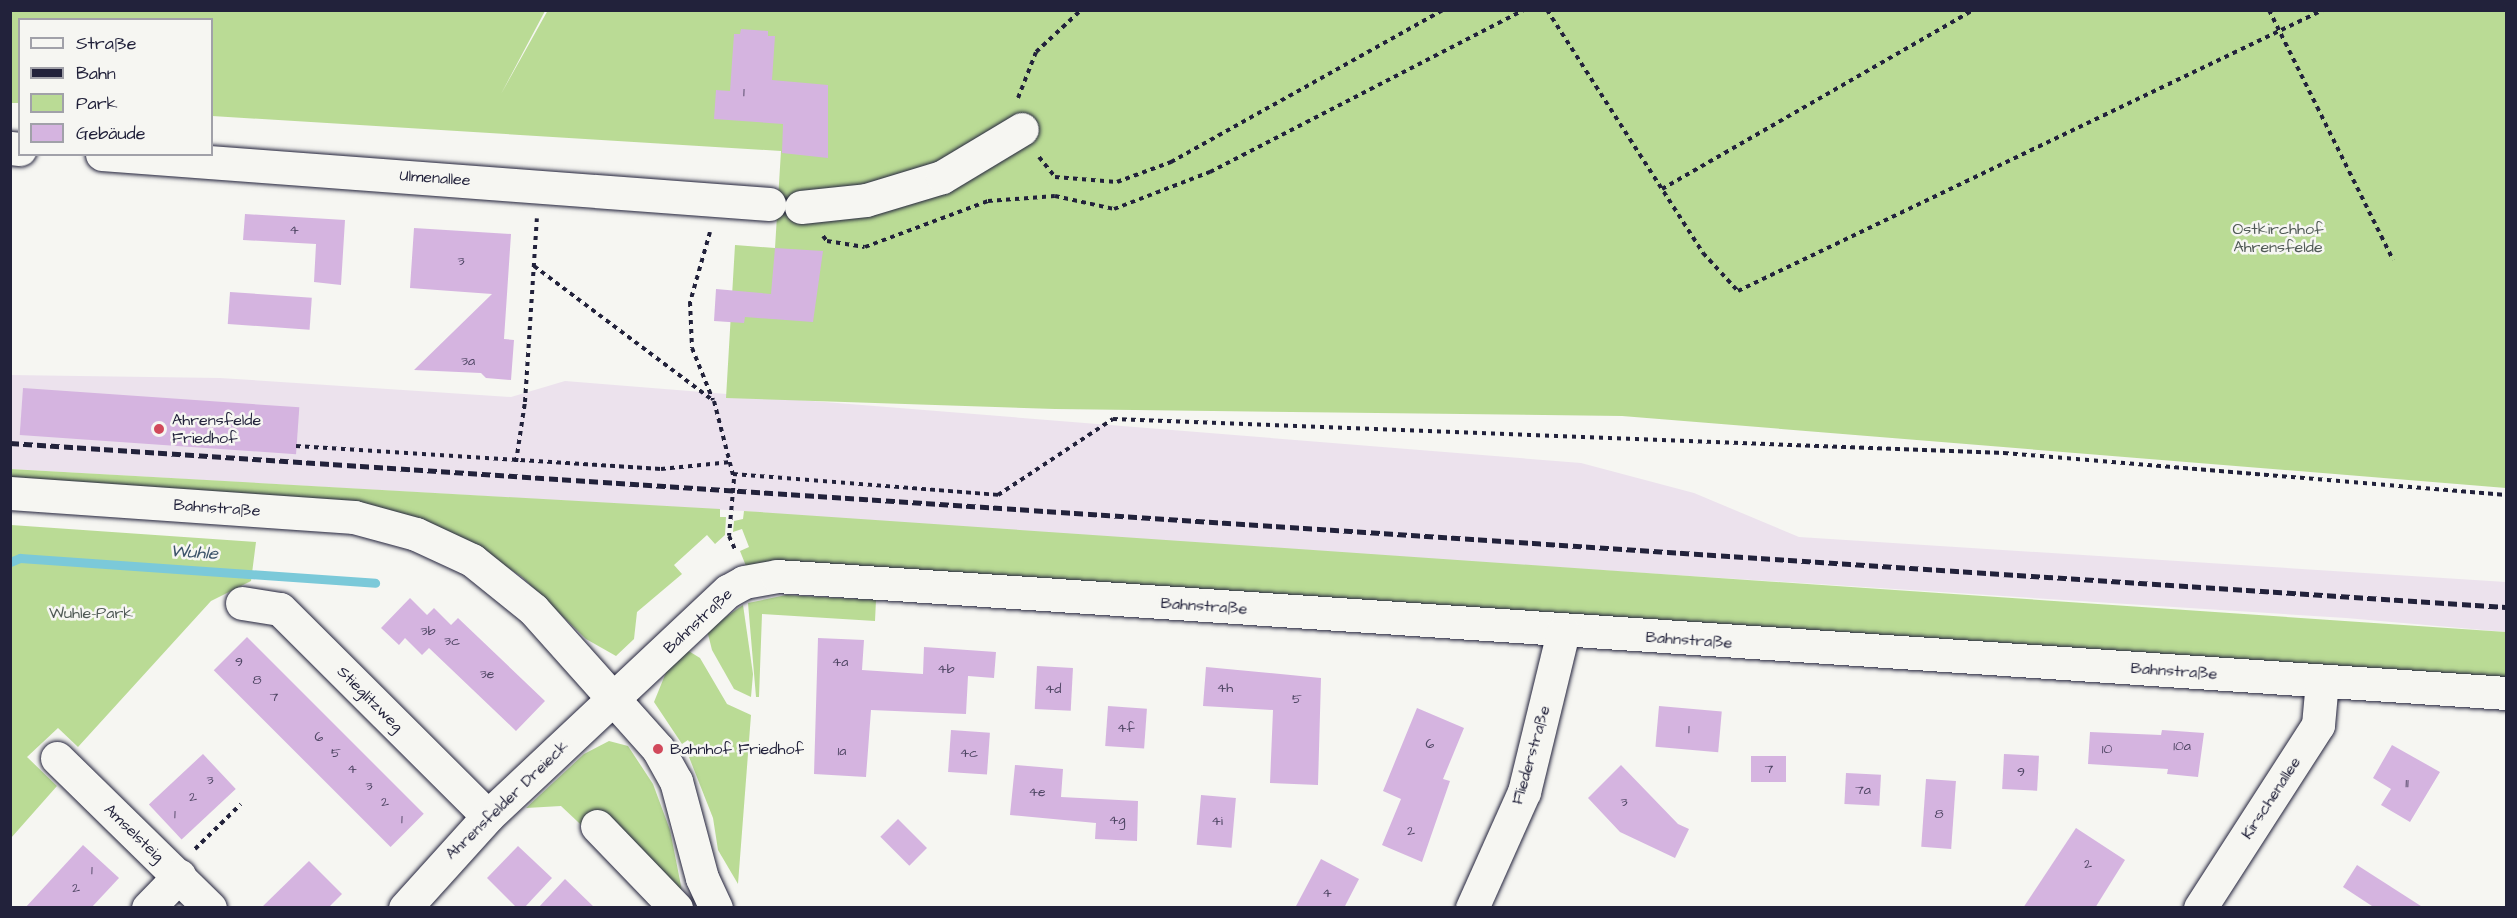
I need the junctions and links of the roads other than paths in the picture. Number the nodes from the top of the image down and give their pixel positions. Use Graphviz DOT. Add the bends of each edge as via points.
graph roads {
  1 [pos="1022,129"];
  2 [pos="129,156"];
  3 [pos="769,204"];
  4 [pos="801,207"];
  5 [pos="10,493"];
  6 [pos="242,603"];
  7 [pos="1563,632"];
  8 [pos="2322,681"];
  9 [pos="2506,693"];
  10 [pos="614,698"];
  11 [pos="57,758"];
  12 [pos="488,816"];
  13 [pos="597,826"];
  14 [pos="176,874"];
  15 [pos="713,906"];
  16 [pos="148,908"];
  17 [pos="210,908"];
  18 [pos="405,908"];
  19 [pos="676,908"];
  20 [pos="1472,908"];
  21 [pos="2200,908"];
  1 -- 4 [label="street" via="942,177 866,200"];
  2 -- 3 [label="street, Ulmenallee"];
  5 -- 10 [label="street, Bahnstraße" via="354,517 416,534 472,560 533,609"];
  6 -- 12 [label="street, Stieglitzweg" via="280,609"];
  7 -- 8 [label="street, Bahnstraße"];
  7 -- 10 [label="street, Bahnstraße" via="777,576 744,582 728,591"];
  7 -- 20 [label="street, Fliederstraße" via="1524,792"];
  8 -- 9 [label="street, Bahnstraße"];
  8 -- 21 [label="street, Kirschenallee" via="2318,725"];
  10 -- 12 [label="street, Ahrensfelder Dreieck"];
  10 -- 15 [label="street" via="658,749 676,781"];
  11 -- 14 [label="street, Amselsteig"];
  12 -- 18 [label="street, Ahrensfelder Dreieck"];
  13 -- 19 [label="street"];
  14 -- 16 [label="street"];
  14 -- 17 [label="street, Amselsteig"];
}
